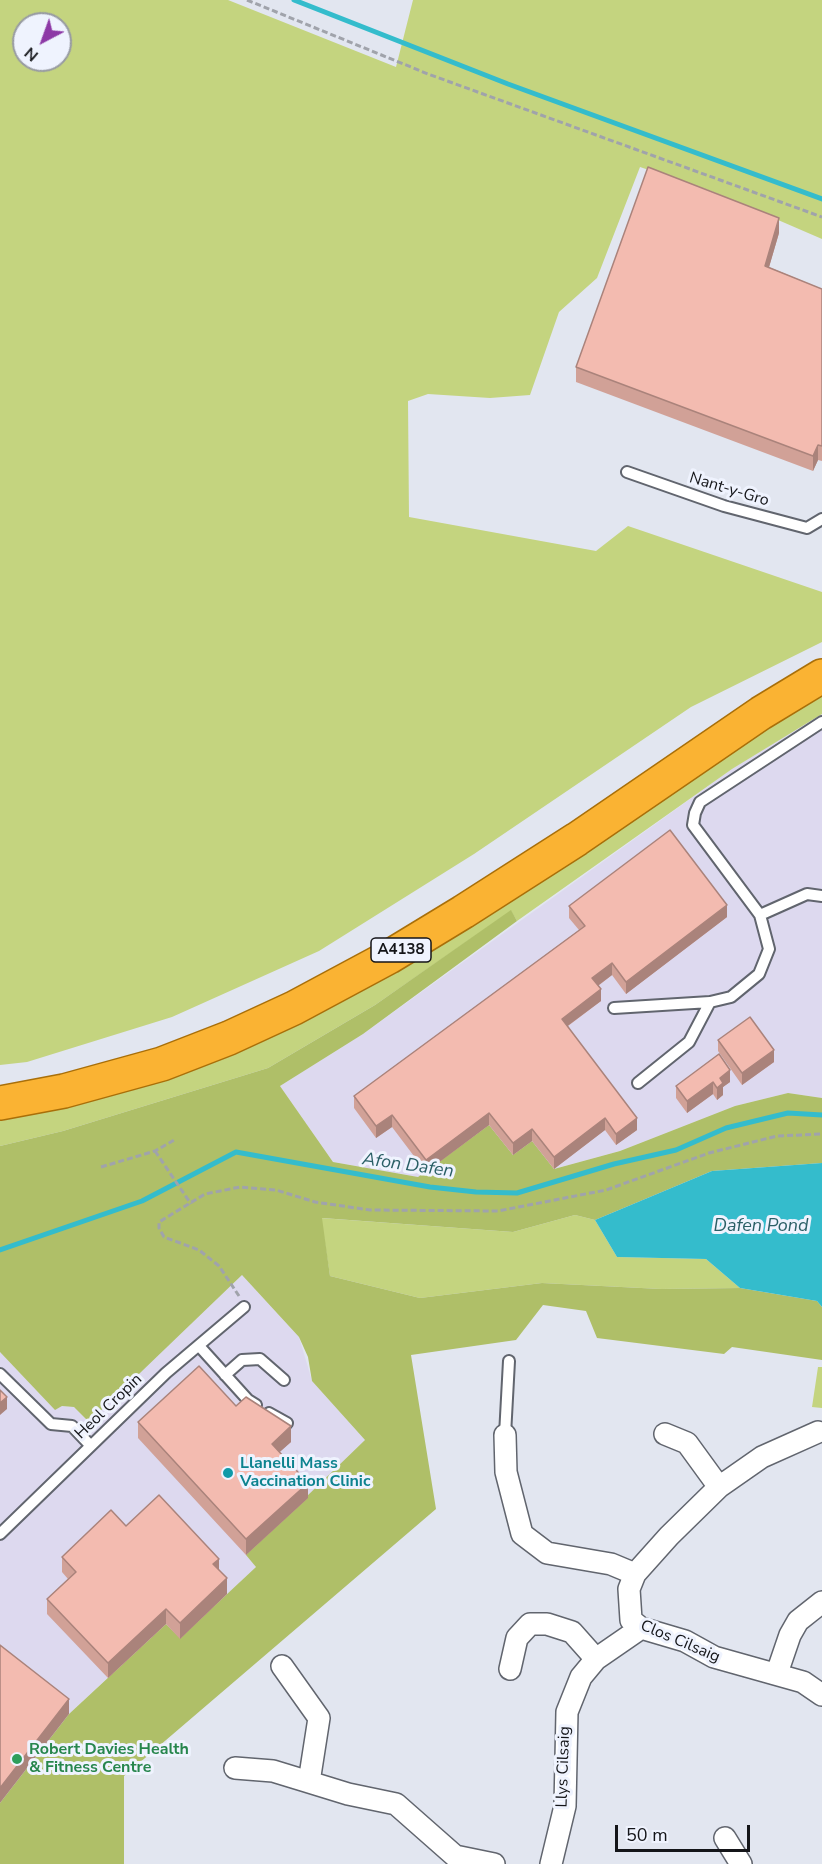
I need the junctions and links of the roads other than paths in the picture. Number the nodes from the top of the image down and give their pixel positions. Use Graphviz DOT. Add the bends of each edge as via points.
graph roads {
  1 [pos="627,472"];
  2 [pos="822,519"];
  3 [pos="822,676"];
  4 [pos="822,722"];
  5 [pos="822,896"];
  6 [pos="760,915"];
  7 [pos="710,1002"];
  8 [pos="614,1008"];
  9 [pos="638,1083"];
  10 [pos="0,1103"];
  11 [pos="244,1307"];
  12 [pos="200,1347"];
  13 [pos="509,1361"];
  14 [pos="0,1374"];
  15 [pos="225,1375"];
  16 [pos="284,1380"];
  17 [pos="287,1423"];
  18 [pos="820,1431"];
  19 [pos="665,1434"];
  20 [pos="505,1435"];
  21 [pos="90,1445"];
  22 [pos="719,1487"];
  23 [pos="0,1534"];
  24 [pos="635,1574"];
  25 [pos="822,1602"];
  26 [pos="641,1628"];
  27 [pos="596,1659"];
  28 [pos="282,1666"];
  29 [pos="510,1669"];
  30 [pos="777,1673"];
  31 [pos="822,1695"];
  32 [pos="236,1768"];
  33 [pos="309,1782"];
  34 [pos="725,1838"];
  35 [pos="494,1864"];
  36 [pos="551,1864"];
  37 [pos="741,1864"];
  1 -- 2 [label="lane, Nant-y-Gro" via="724,506 807,528"];
  3 -- 10 [label="highway, A4138" via="463,912 294,1008 162,1064 64,1091"];
  4 -- 6 [label="lane" via="700,802 695,813 693,825"];
  5 -- 6 [label="lane" via="807,894"];
  6 -- 7 [label="lane" via="769,949 759,974 731,997"];
  7 -- 8 [label="lane"];
  7 -- 9 [label="lane" via="689,1042"];
  11 -- 12 [label="lane, Heol Cropin"];
  12 -- 15 [label="lane"];
  12 -- 21 [label="lane, Heol Cropin" via="166,1373"];
  13 -- 20 [label="lane"];
  14 -- 21 [label="lane" via="51,1424 72,1426"];
  15 -- 16 [label="lane" via="242,1360 260,1359"];
  15 -- 17 [label="lane" via="248,1400"];
  18 -- 22 [label="street" via="762,1457"];
  19 -- 22 [label="street" via="687,1443"];
  20 -- 24 [label="street" via="506,1472 522,1533 547,1553 611,1564"];
  21 -- 23 [label="lane, Heol Cropin"];
  22 -- 24 [label="street"];
  24 -- 26 [label="street, Clos Cilsaig" via="628,1589 631,1620"];
  25 -- 30 [label="street" via="798,1622"];
  26 -- 27 [label="street, Llys Cilsaig"];
  26 -- 30 [label="street, Clos Cilsaig" via="685,1641 714,1658"];
  27 -- 29 [label="street" via="572,1632 547,1624 530,1624 518,1638"];
  27 -- 36 [label="street, Llys Cilsaig" via="581,1677 567,1712 565,1806"];
  28 -- 33 [label="street" via="319,1718"];
  30 -- 31 [label="street, Clos Cilsaig" via="803,1682"];
  32 -- 33 [label="street" via="273,1771"];
  33 -- 35 [label="street" via="396,1804 455,1856"];
  34 -- 37 [label="street"];
}
